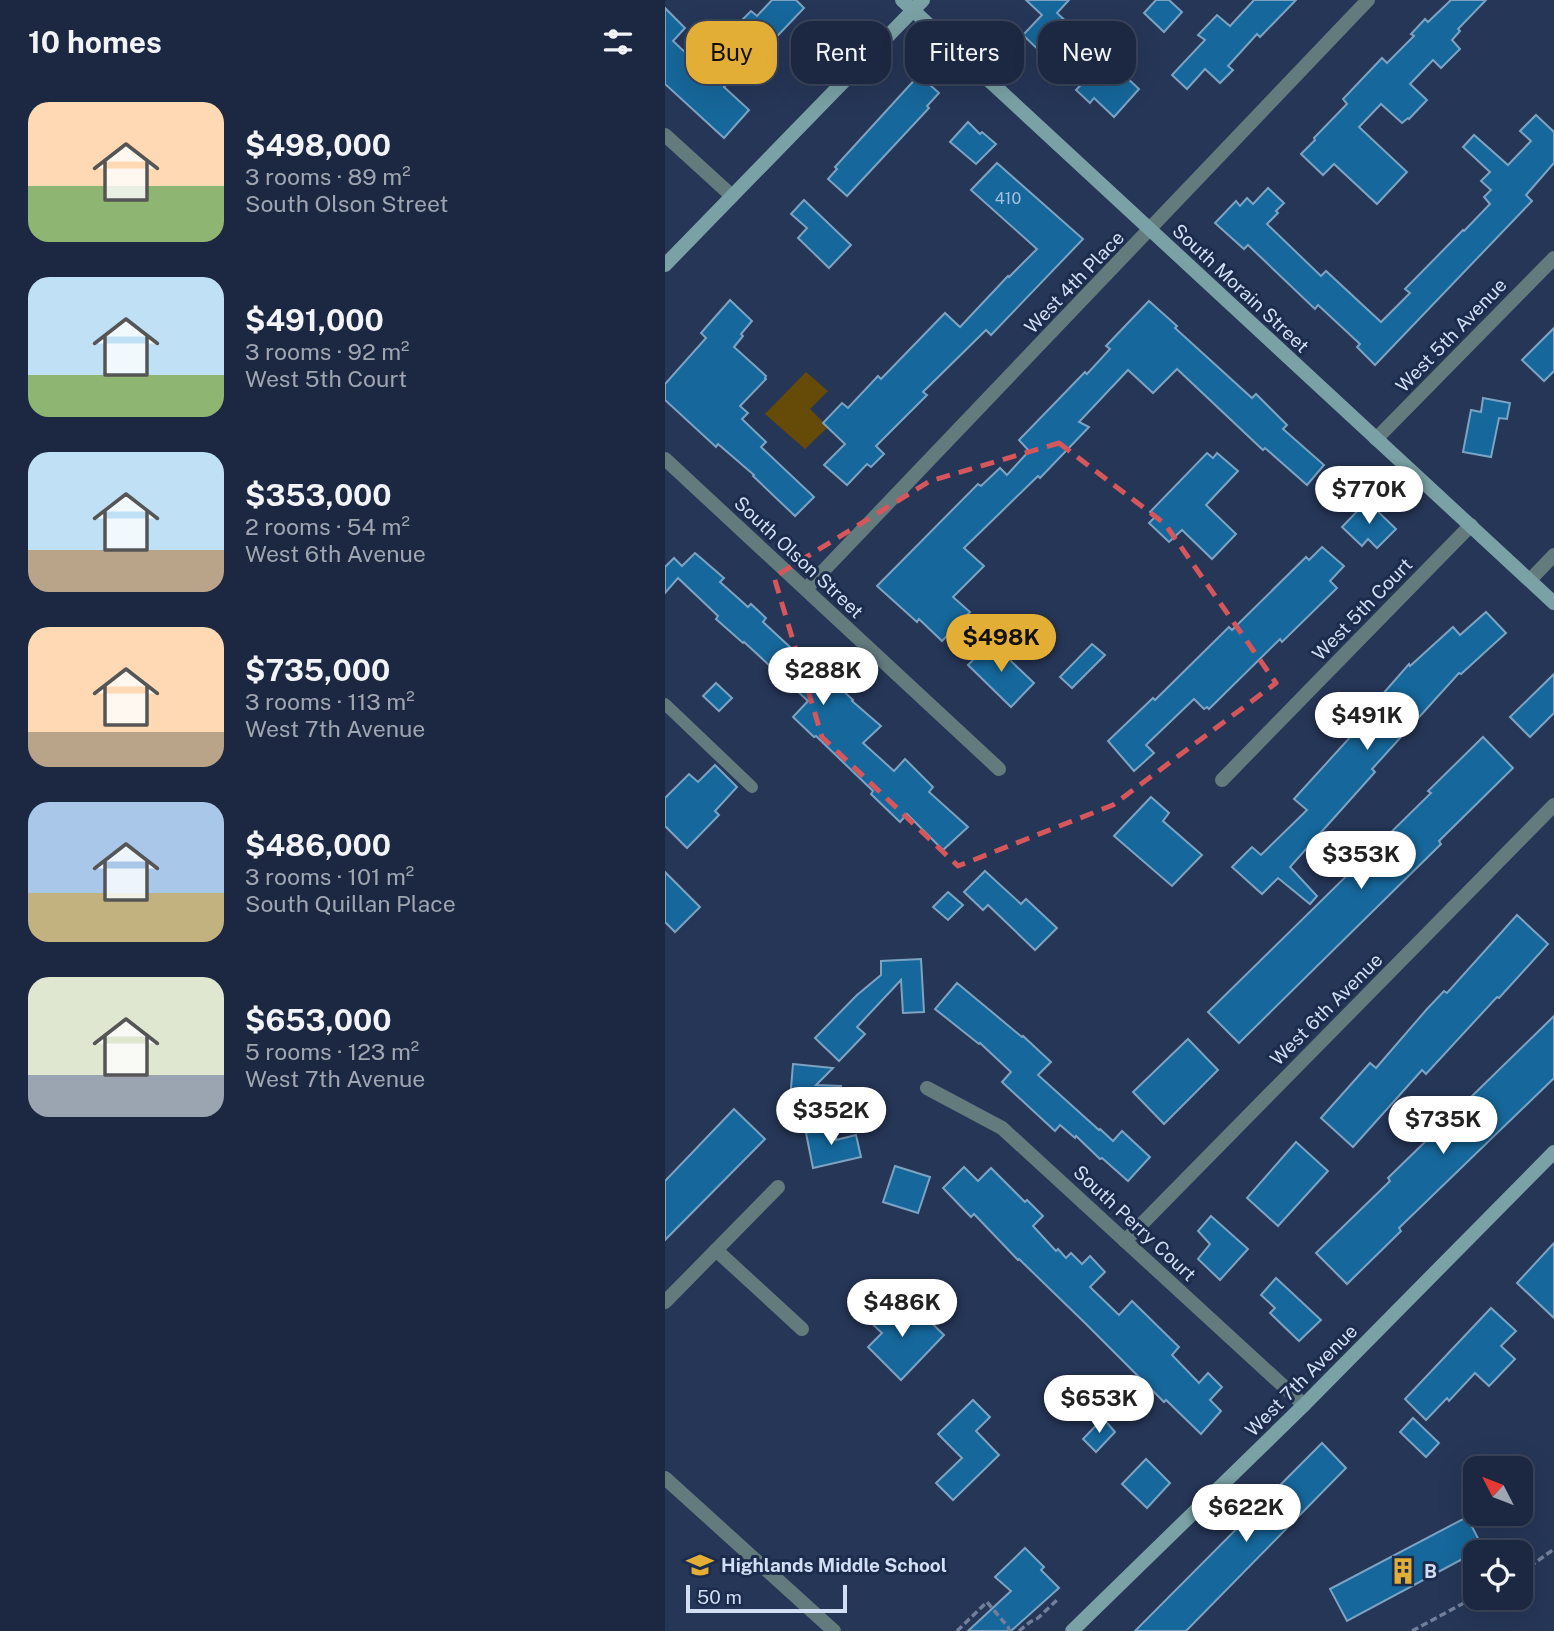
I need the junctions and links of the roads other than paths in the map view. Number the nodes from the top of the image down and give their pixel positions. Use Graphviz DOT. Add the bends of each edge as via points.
graph roads {
  1 [pos="1369,0"];
  2 [pos="913,3"];
  3 [pos="665,135"];
  4 [pos="732,196"];
  5 [pos="1150,230"];
  6 [pos="1554,258"];
  7 [pos="665,265"];
  8 [pos="1376,439"];
  9 [pos="665,459"];
  10 [pos="1471,525"];
  11 [pos="1554,555"];
  12 [pos="1530,580"];
  13 [pos="806,589"];
  14 [pos="1554,603"];
  15 [pos="665,704"];
  16 [pos="999,769"];
  17 [pos="1222,780"];
  18 [pos="752,787"];
  19 [pos="1554,805"];
  20 [pos="926,1088"];
  21 [pos="1554,1152"];
  22 [pos="778,1187"];
  23 [pos="1125,1241"];
  24 [pos="716,1250"];
  25 [pos="665,1302"];
  26 [pos="802,1329"];
  27 [pos="1304,1405"];
  28 [pos="665,1478"];
  29 [pos="834,1631"];
  30 [pos="1072,1631"];
  1 -- 5 [label="street, West 4th Place"];
  2 -- 4 [label="street"];
  2 -- 5 [label="street, South Morain Street"];
  3 -- 4 [label="street"];
  4 -- 7 [label="street"];
  5 -- 8 [label="street, South Morain Street"];
  5 -- 13 [label="street, West 4th Place"];
  6 -- 8 [label="street, West 5th Avenue"];
  8 -- 10 [label="street, South Morain Street"];
  9 -- 13 [label="street, South Olson Street"];
  10 -- 12 [label="street, South Morain Street"];
  10 -- 17 [label="street, West 5th Court"];
  11 -- 12 [label="street"];
  12 -- 14 [label="street, South Morain Street"];
  13 -- 16 [label="street, South Olson Street"];
  15 -- 18 [label="lane"];
  19 -- 23 [label="street, West 6th Avenue"];
  20 -- 23 [label="street, South Perry Court" via="1002,1128"];
  21 -- 27 [label="street, West 7th Avenue"];
  22 -- 24 [label="street"];
  23 -- 27 [label="street, South Perry Court"];
  24 -- 25 [label="street"];
  24 -- 26 [label="street"];
  27 -- 30 [label="street, West 7th Avenue"];
  28 -- 29 [label="street"];
}
